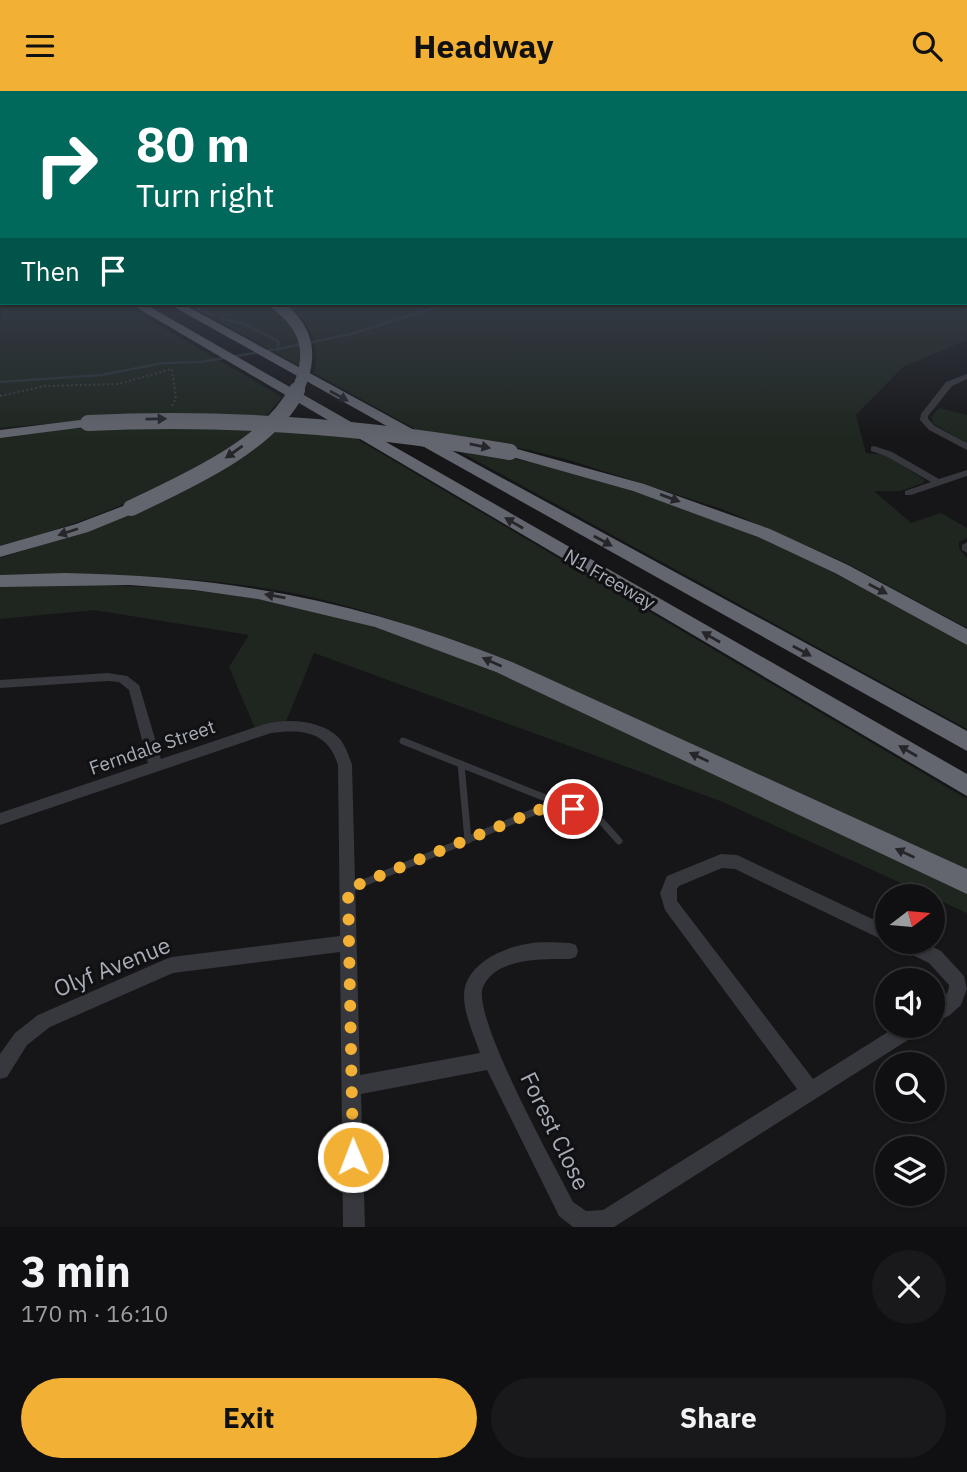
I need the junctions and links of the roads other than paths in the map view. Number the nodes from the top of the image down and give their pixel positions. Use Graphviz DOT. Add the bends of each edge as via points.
graph roads {
  1 [pos="189,335"];
  2 [pos="230,335"];
  3 [pos="302,335"];
  4 [pos="966,378"];
  5 [pos="0,433"];
  6 [pos="967,447"];
  7 [pos="874,449"];
  8 [pos="967,473"];
  9 [pos="939,482"];
  10 [pos="908,493"];
  11 [pos="967,545"];
  12 [pos="967,550"];
  13 [pos="0,552"];
  14 [pos="0,581"];
  15 [pos="967,638"];
  16 [pos="0,684"];
  17 [pos="319,731"];
  18 [pos="403,741"];
  19 [pos="967,742"];
  20 [pos="461,764"];
  21 [pos="156,766"];
  22 [pos="967,786"];
  23 [pos="558,802"];
  24 [pos="0,819"];
  25 [pos="468,840"];
  26 [pos="619,841"];
  27 [pos="967,881"];
  28 [pos="348,889"];
  29 [pos="875,928"];
  30 [pos="348,943"];
  31 [pos="570,951"];
  32 [pos="929,954"];
  33 [pos="945,1007"];
  34 [pos="896,1038"];
  35 [pos="492,1060"];
  36 [pos="0,1070"];
  37 [pos="351,1086"];
  38 [pos="811,1092"];
  39 [pos="354,1227"];
  22 -- 1 [label="highway, N1 Freeway, one-way"];
  2 -- 19 [label="highway, N1 Freeway, one-way"];
  3 -- 13 [label="highway, one-way, bridge" via="307,364 297,391 274,420 228,457 131,508"];
  4 -- 6 [label="street" via="949,384 923,420"];
  5 -- 15 [label="highway, one-way, bridge" via="88,423 191,419 325,424 510,452 631,484 765,533"];
  7 -- 9 [label="street"];
  8 -- 9 [label="street"];
  9 -- 10 [label="street"];
  11 -- 12 [label="street"];
  27 -- 14 [label="highway, one-way" via="504,667 384,621 315,603 171,582"];
  16 -- 21 [label="street" via="108,677 130,681"];
  17 -- 21 [label="street, Ferndale Street" via="301,726 270,727"];
  17 -- 28 [label="street" via="339,748 345,765"];
  18 -- 20 [label="lane"];
  20 -- 23 [label="lane"];
  20 -- 25 [label="lane"];
  21 -- 24 [label="street, Ferndale Street"];
  23 -- 25 [label="lane"];
  23 -- 26 [label="lane" via="602,822"];
  25 -- 28 [label="lane"];
  28 -- 30 [label="street"];
  29 -- 38 [label="street" via="737,862 721,861 669,886 671,905"];
  30 -- 36 [label="street, Olyf Avenue" via="172,965 44,1021 21,1039"];
  30 -- 37 [label="street"];
  31 -- 35 [label="street" via="525,953 477,977 474,1006"];
  32 -- 33 [label="street" via="958,982 955,1001"];
  34 -- 38 [label="street, Forest Close"];
  35 -- 37 [label="street"];
  35 -- 38 [label="street, Forest Close" via="566,1209 594,1224"];
  37 -- 39 [label="street"];
}
